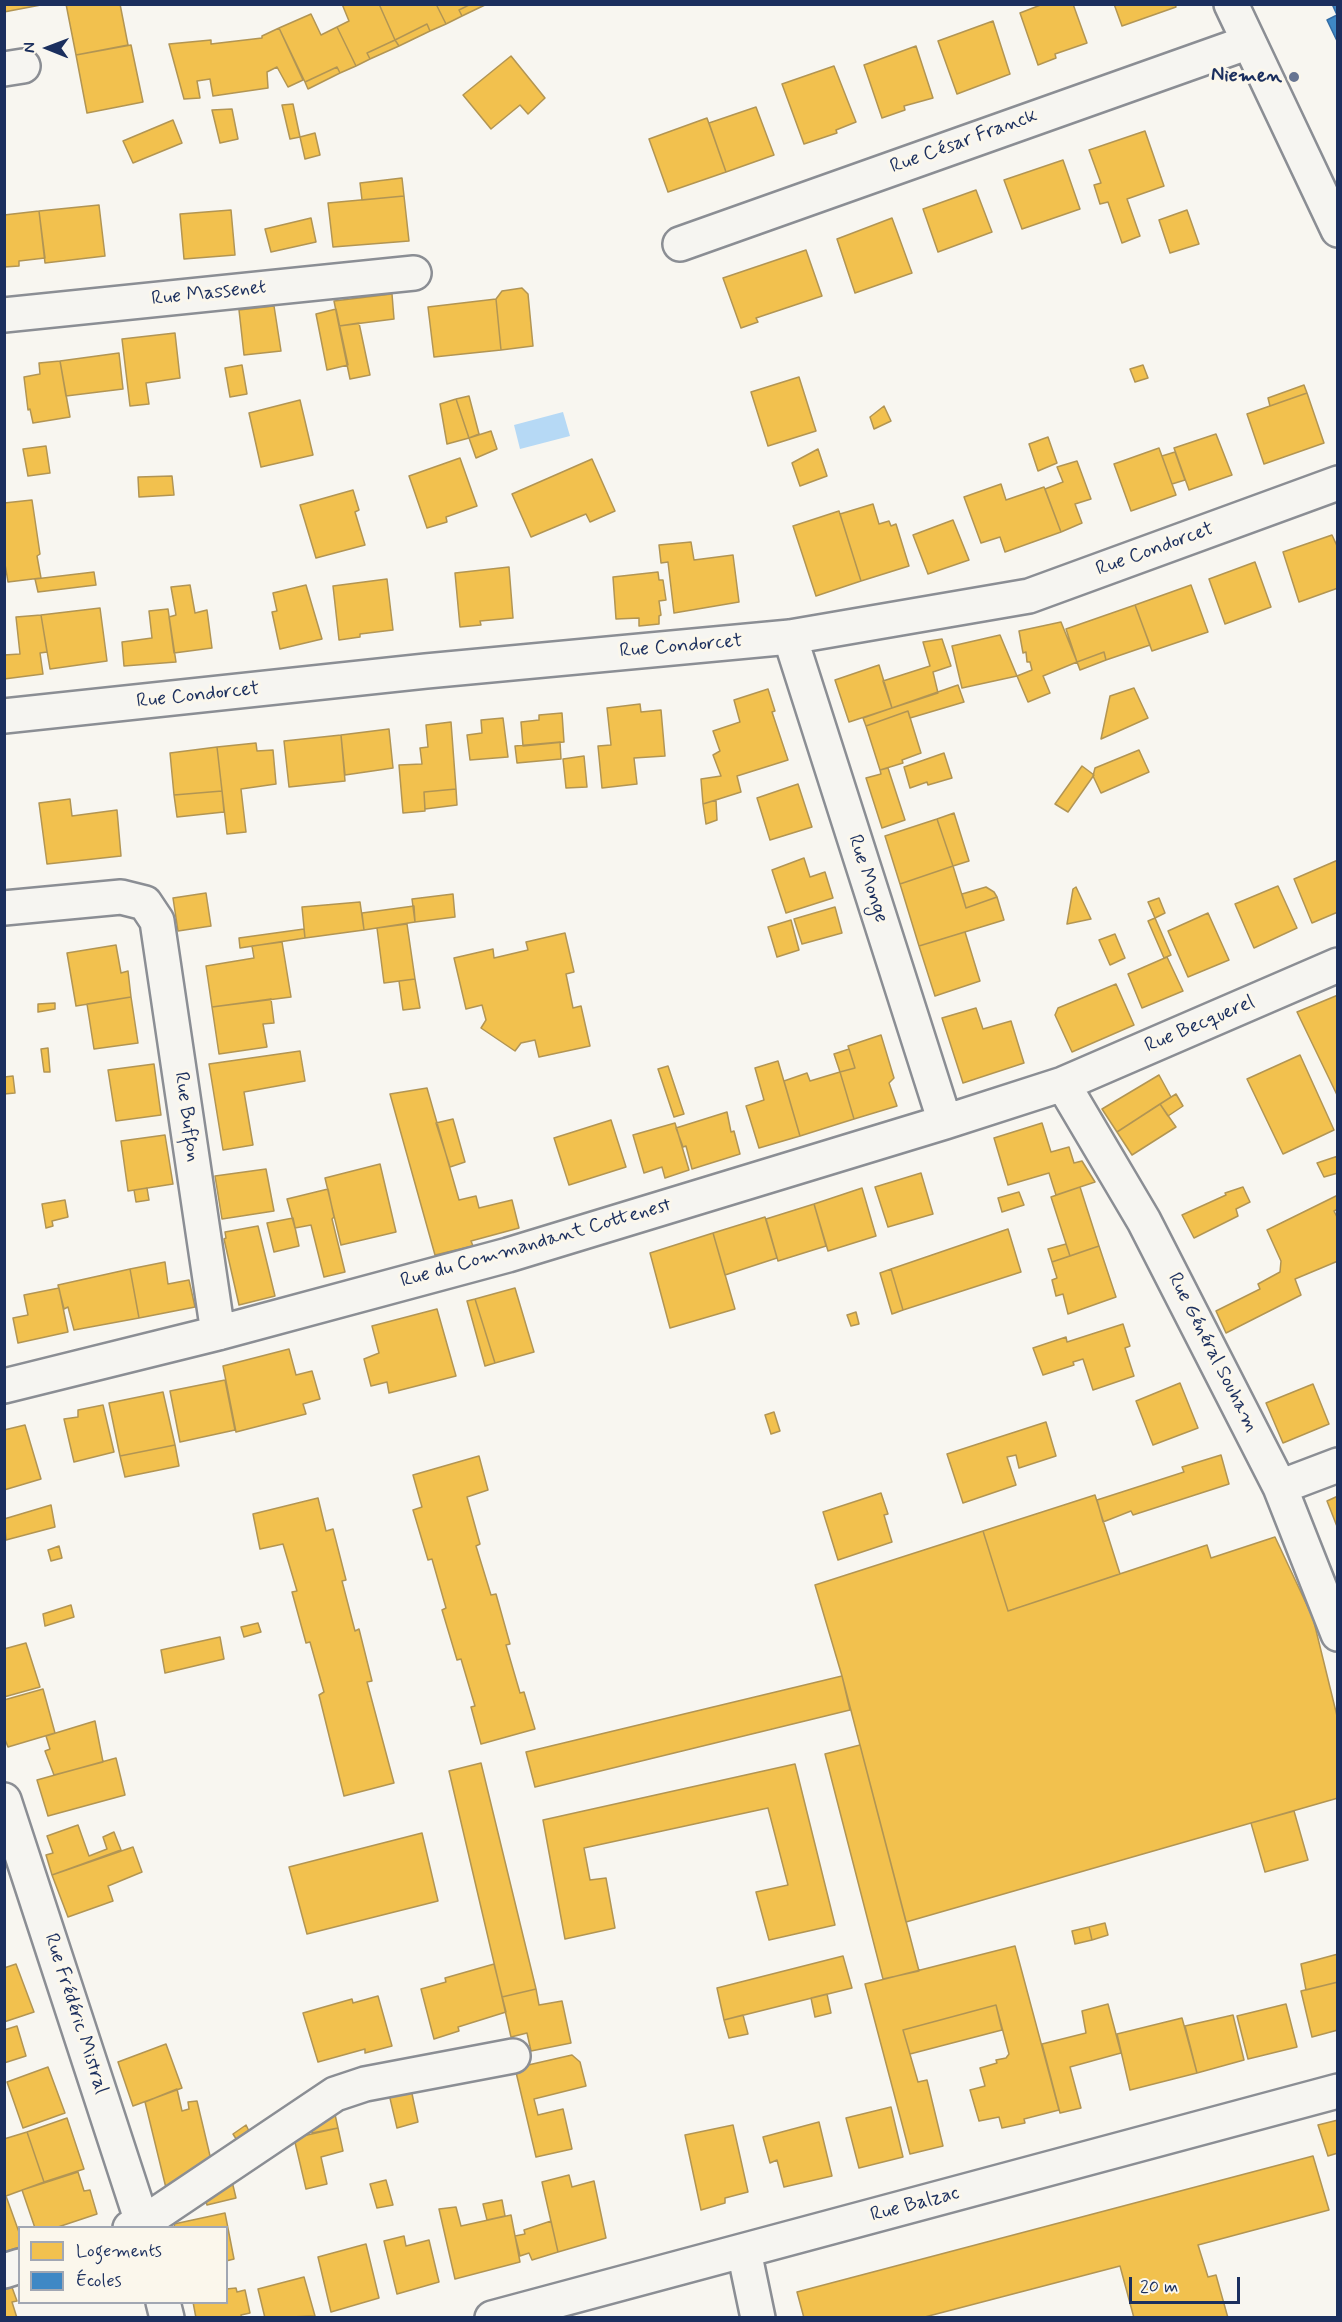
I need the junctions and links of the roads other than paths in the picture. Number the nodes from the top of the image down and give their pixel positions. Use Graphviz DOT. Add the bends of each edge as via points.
graph roads {
  1 [pos="1231,4"];
  2 [pos="1249,42"];
  3 [pos="1338,230"];
  4 [pos="680,244"];
  5 [pos="414,273"];
  6 [pos="4,315"];
  7 [pos="1338,483"];
  8 [pos="790,637"];
  9 [pos="4,716"];
  10 [pos="4,908"];
  11 [pos="1338,965"];
  12 [pos="1063,1084"];
  13 [pos="945,1122"];
  14 [pos="218,1333"];
  15 [pos="4,1386"];
  16 [pos="1338,1465"];
  17 [pos="1280,1488"];
  18 [pos="1338,1634"];
  19 [pos="4,1800"];
  20 [pos="513,2056"];
  21 [pos="1338,2091"];
  22 [pos="139,2226"];
  23 [pos="744,2251"];
  24 [pos="492,2318"];
  25 [pos="758,2318"];
  1 -- 2 [label="street"];
  2 -- 3 [label="street"];
  2 -- 4 [label="street, Rue César Franck"];
  5 -- 6 [label="street, Rue Massenet"];
  7 -- 8 [label="street, Rue Condorcet" via="1029,596"];
  8 -- 9 [label="street, Rue Condorcet"];
  8 -- 13 [label="street, Rue Monge"];
  10 -- 14 [label="street, Rue Buffon" via="121,897 145,903 158,921"];
  11 -- 12 [label="street, Rue Becquerel"];
  12 -- 13 [label="street, Rue du Commandant Cottenest"];
  12 -- 17 [label="street, Rue Général Souham" via="1144,1221"];
  13 -- 14 [label="street, Rue du Commandant Cottenest" via="508,1255"];
  14 -- 15 [label="street, Rue du Commandant Cottenest"];
  16 -- 17 [label="street"];
  17 -- 18 [label="street, Rue Général Souham"];
  19 -- 22 [label="street, Rue Frédéric Mistral"];
  20 -- 22 [label="street" via="365,2084 335,2094"];
  21 -- 23 [label="street, Rue Balzac"];
  23 -- 24 [label="street, Rue Balzac"];
  23 -- 25 [label="street"];
}
